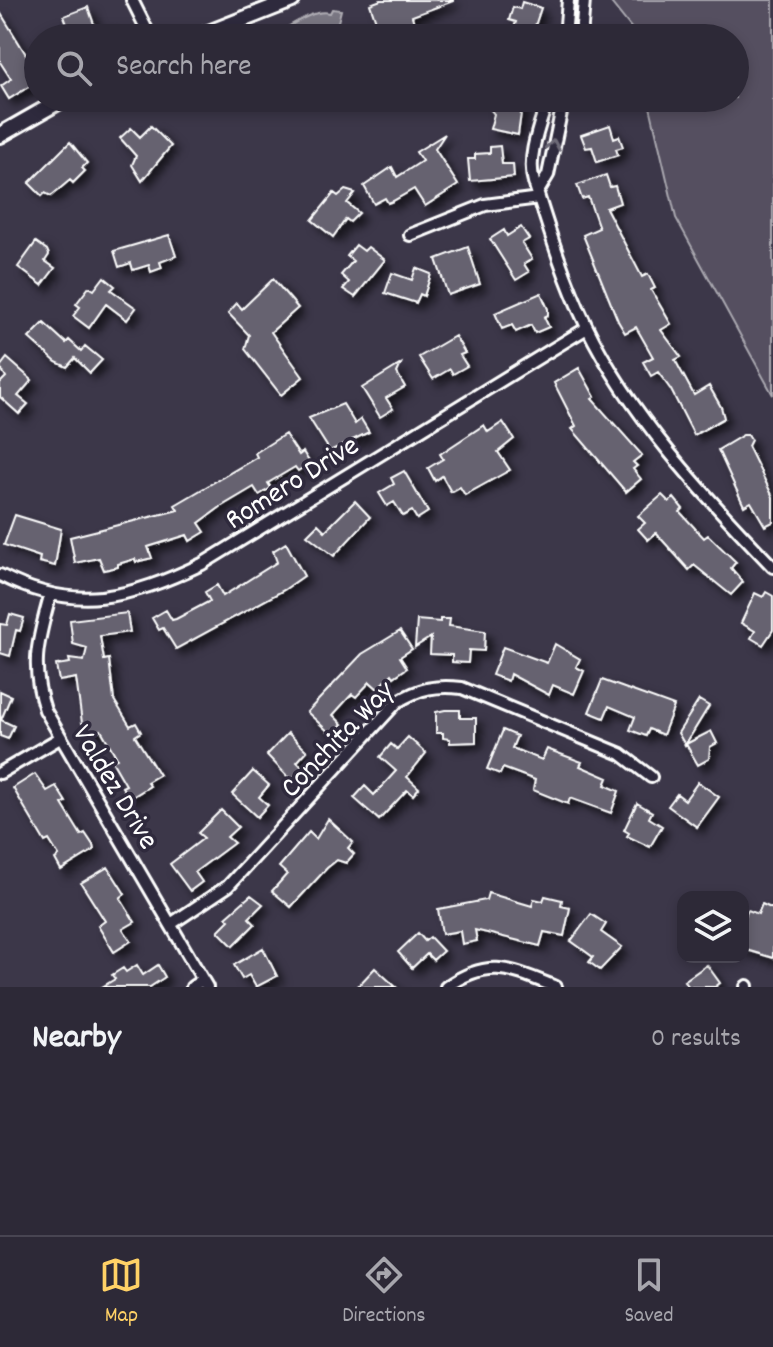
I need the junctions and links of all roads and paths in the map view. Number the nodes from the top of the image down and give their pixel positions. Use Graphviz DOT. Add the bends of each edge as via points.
graph roads {
  1 [pos="132,0"];
  2 [pos="292,0"];
  3 [pos="568,0"];
  4 [pos="584,0"];
  5 [pos="144,24"];
  6 [pos="231,24"];
  7 [pos="566,24"];
  8 [pos="582,24"];
  9 [pos="40,112"];
  10 [pos="545,112"];
  11 [pos="561,112"];
  12 [pos="0,135"];
  13 [pos="539,194"];
  14 [pos="410,235"];
  15 [pos="587,328"];
  16 [pos="773,567"];
  17 [pos="0,575"];
  18 [pos="50,596"];
  19 [pos="60,738"];
  20 [pos="0,773"];
  21 [pos="651,777"];
  22 [pos="171,924"];
  23 [pos="205,983"];
  24 [pos="192,987"];
  25 [pos="446,987"];
  26 [pos="556,987"];
  1 -- 5 [label="street"];
  2 -- 6 [label="main road"];
  3 -- 7 [label="street"];
  4 -- 8 [label="street"];
  9 -- 12 [label="main road"];
  10 -- 13 [label="street" via="534,157"];
  13 -- 11 [label="street, one-way"];
  13 -- 14 [label="street" via="485,205"];
  13 -- 15 [label="street" via="558,261"];
  15 -- 16 [label="street" via="650,426"];
  15 -- 18 [label="street, Romero Drive" via="202,564 149,589 101,598"];
  17 -- 18 [label="street, Romero Drive"];
  18 -- 19 [label="street, Valdez Drive" via="35,655 36,684"];
  19 -- 20 [label="street"];
  19 -- 22 [label="street, Valdez Drive"];
  21 -- 22 [label="street, Conchita Way" via="621,754 462,688 436,685 416,691 397,702 228,886"];
  22 -- 23 [label="street, Valdez Drive"];
  23 -- 24 [label="street"];
  25 -- 26 [label="street" via="482,968 508,968"];
}
